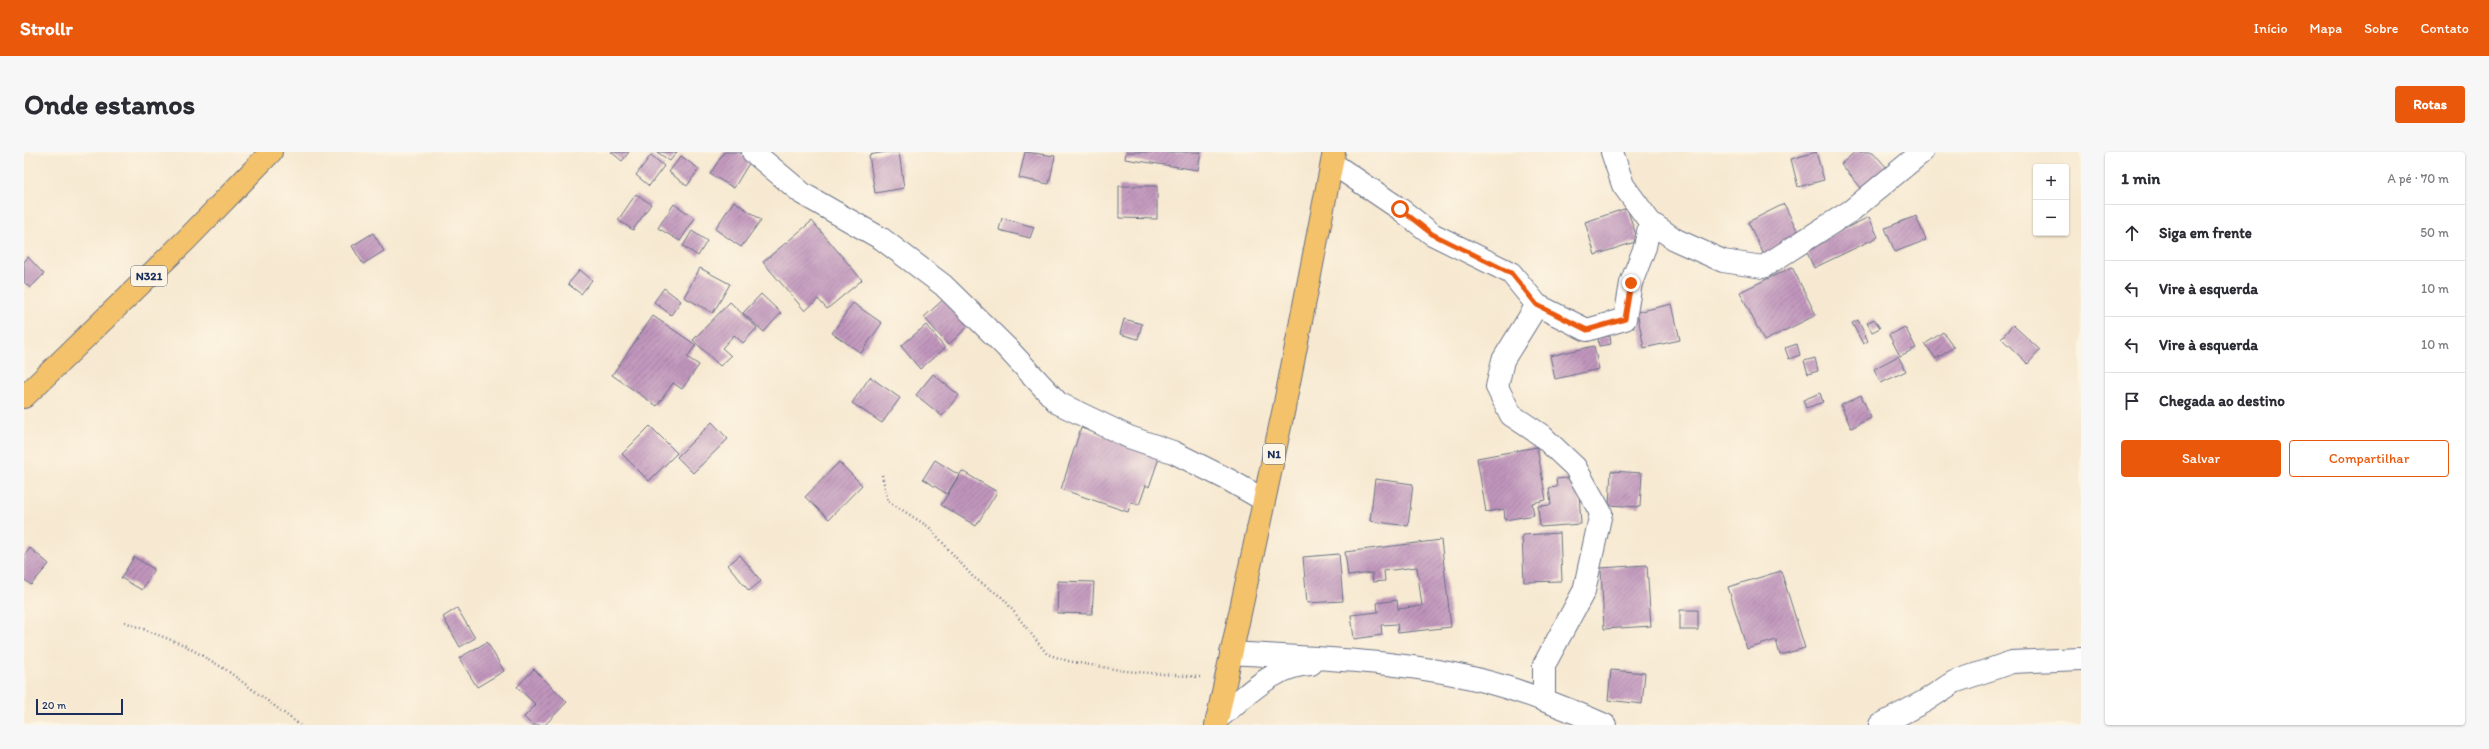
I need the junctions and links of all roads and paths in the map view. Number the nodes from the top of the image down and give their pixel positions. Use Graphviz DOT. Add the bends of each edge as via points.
graph roads {
  1 [pos="271,152"];
  2 [pos="754,152"];
  3 [pos="1612,152"];
  4 [pos="1922,152"];
  5 [pos="1333,157"];
  6 [pos="1650,222"];
  7 [pos="1537,305"];
  8 [pos="24,397"];
  9 [pos="882,475"];
  10 [pos="1264,500"];
  11 [pos="125,622"];
  12 [pos="1231,652"];
  13 [pos="2081,659"];
  14 [pos="1359,662"];
  15 [pos="1226,679"];
  16 [pos="1544,700"];
  17 [pos="1217,722"];
  18 [pos="300,725"];
  19 [pos="1605,725"];
  20 [pos="1880,725"];
  1 -- 8 [label="main road, N321" via="186,240"];
  2 -- 10 [label="street" via="803,194 882,239 943,285 1058,403 1129,437 1173,452"];
  3 -- 6 [label="street" via="1623,185"];
  4 -- 6 [label="street" via="1852,210 1763,267 1723,261 1676,240"];
  5 -- 7 [label="street" via="1432,234 1511,273"];
  5 -- 10 [label="main road, N1"];
  6 -- 7 [label="street" via="1645,247 1631,283 1625,319 1587,330"];
  7 -- 16 [label="street" via="1503,360 1497,387 1512,415 1541,435 1575,467 1601,513 1584,591 1544,665"];
  9 -- 15 [label="path" via="888,501 929,527 973,577 1003,598 1047,654 1068,661 1126,671"];
  10 -- 12 [label="main road, N1"];
  11 -- 18 [label="path" via="184,645 225,669"];
  12 -- 14 [label="street"];
  12 -- 15 [label="main road, N1"];
  13 -- 20 [label="street" via="2012,662 1954,682"];
  14 -- 16 [label="street" via="1475,679"];
  14 -- 17 [label="street" via="1299,664 1268,678"];
  15 -- 17 [label="main road, N1"];
  16 -- 19 [label="street"];
}
